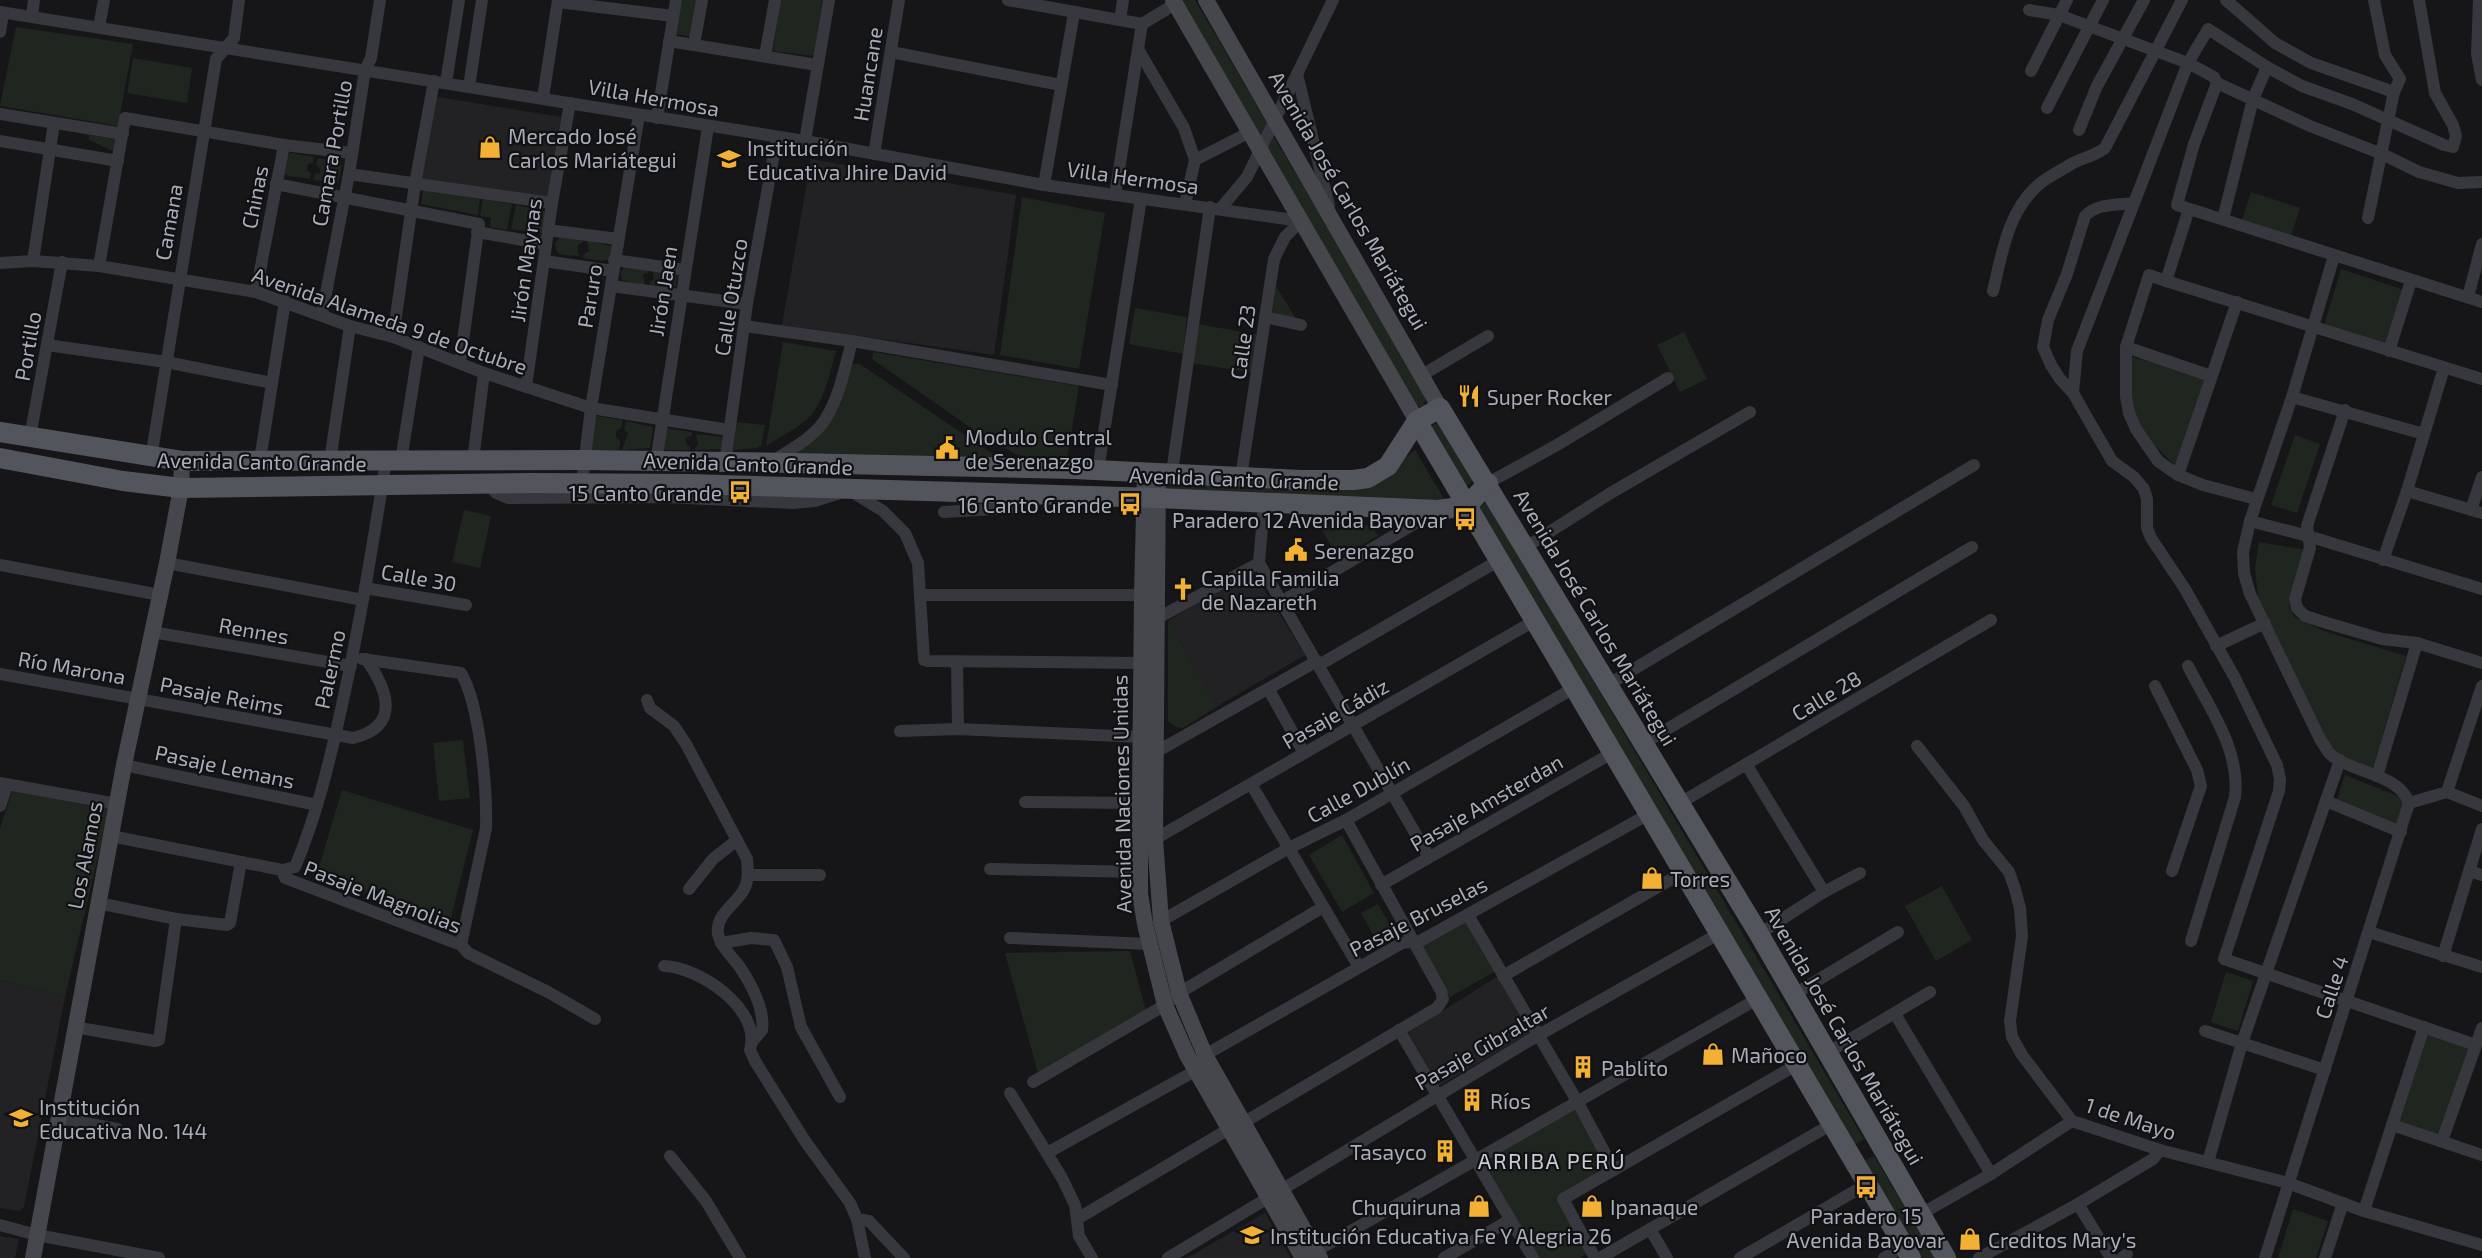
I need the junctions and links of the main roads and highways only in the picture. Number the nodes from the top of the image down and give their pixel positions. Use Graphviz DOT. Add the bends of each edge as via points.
graph roads {
  1 [pos="1440,408"];
  2 [pos="1417,421"];
  3 [pos="0,432"];
  4 [pos="0,458"];
  5 [pos="1488,483"];
  6 [pos="1467,506"];
  7 [pos="1879,1143"];
  8 [pos="1853,1159"];
  9 [pos="1908,1252"];
  10 [pos="1946,1258"];
  1 -- 2 [label="main road, Avenida Canto Grande"];
  1 -- 5 [label="main road, Avenida José Carlos Mariátegui"];
  2 -- 3 [label="main road, Avenida Canto Grande" via="1388,465 1368,478 1311,480 1098,470 585,460 182,462"];
  2 -- 6 [label="main road"];
  4 -- 6 [label="main road, Avenida Canto Grande" via="181,488 711,484 1438,510"];
  5 -- 6 [label="main road"];
  5 -- 7 [label="main road, Avenida José Carlos Mariátegui" via="1759,934"];
  6 -- 8 [label="main road"];
  7 -- 8 [label="main road"];
  7 -- 10 [label="main road, Avenida José Carlos Mariátegui"];
  8 -- 9 [label="main road"];
}
